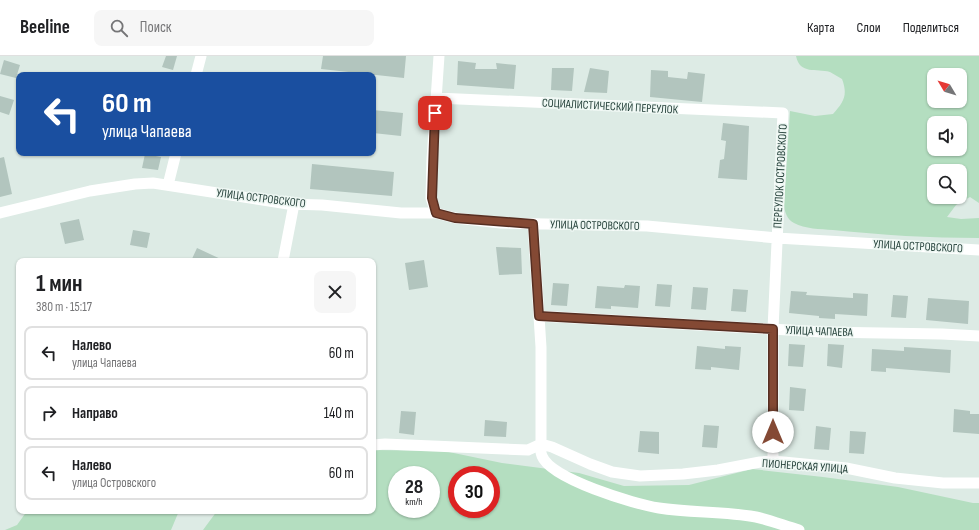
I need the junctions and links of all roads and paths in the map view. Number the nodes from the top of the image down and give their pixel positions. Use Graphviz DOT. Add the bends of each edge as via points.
graph roads {
  1 [pos="201,56"];
  2 [pos="439,56"];
  3 [pos="197,72"];
  4 [pos="436,98"];
  5 [pos="783,113"];
  6 [pos="175,156"];
  7 [pos="168,185"];
  8 [pos="294,204"];
  9 [pos="0,213"];
  10 [pos="436,213"];
  11 [pos="533,224"];
  12 [pos="777,238"];
  13 [pos="979,250"];
  14 [pos="284,258"];
  15 [pos="539,316"];
  16 [pos="773,329"];
  17 [pos="979,336"];
  18 [pos="541,444"];
  19 [pos="376,445"];
  20 [pos="773,461"];
  21 [pos="979,483"];
  22 [pos="799,530"];
  1 -- 3 [label="street"];
  2 -- 4 [label="street"];
  4 -- 5 [label="street, СОЦИАЛИСТИЧЕСКИЙ ПЕРЕУЛОК"];
  4 -- 10 [label="street" via="432,198"];
  5 -- 12 [label="street, ПЕРЕУЛОК ОСТРОВСКОГО"];
  6 -- 7 [label="street"];
  7 -- 8 [label="street, УЛИЦА ОСТРОВСКОГО"];
  7 -- 9 [label="street, УЛИЦА ОСТРОВСКОГО" via="144,183 90,191"];
  8 -- 10 [label="street, УЛИЦА ОСТРОВСКОГО" via="401,213"];
  8 -- 14 [label="street"];
  10 -- 11 [label="street, УЛИЦА ОСТРОВСКОГО" via="455,218"];
  11 -- 12 [label="street, УЛИЦА ОСТРОВСКОГО" via="647,226"];
  11 -- 15 [label="street"];
  12 -- 13 [label="street, УЛИЦА ОСТРОВСКОГО"];
  12 -- 16 [label="street, ПЕРЕУЛОК ОСТРОВСКОГО"];
  15 -- 16 [label="street, УЛИЦА ЧАПАЕВА"];
  15 -- 18 [label="street"];
  16 -- 17 [label="street, УЛИЦА ЧАПАЕВА"];
  16 -- 20 [label="street, ПЕРЕУЛОК ОСТРОВСКОГО"];
  18 -- 19 [label="street" via="528,450"];
  18 -- 20 [label="street, ПИОНЕРСКАЯ УЛИЦА" via="605,469 640,476 683,474"];
  18 -- 22 [label="street" via="542,457 559,473 630,501 661,508 756,517"];
  20 -- 21 [label="street, ПИОНЕРСКАЯ УЛИЦА" via="846,468 895,478 943,483"];
}
